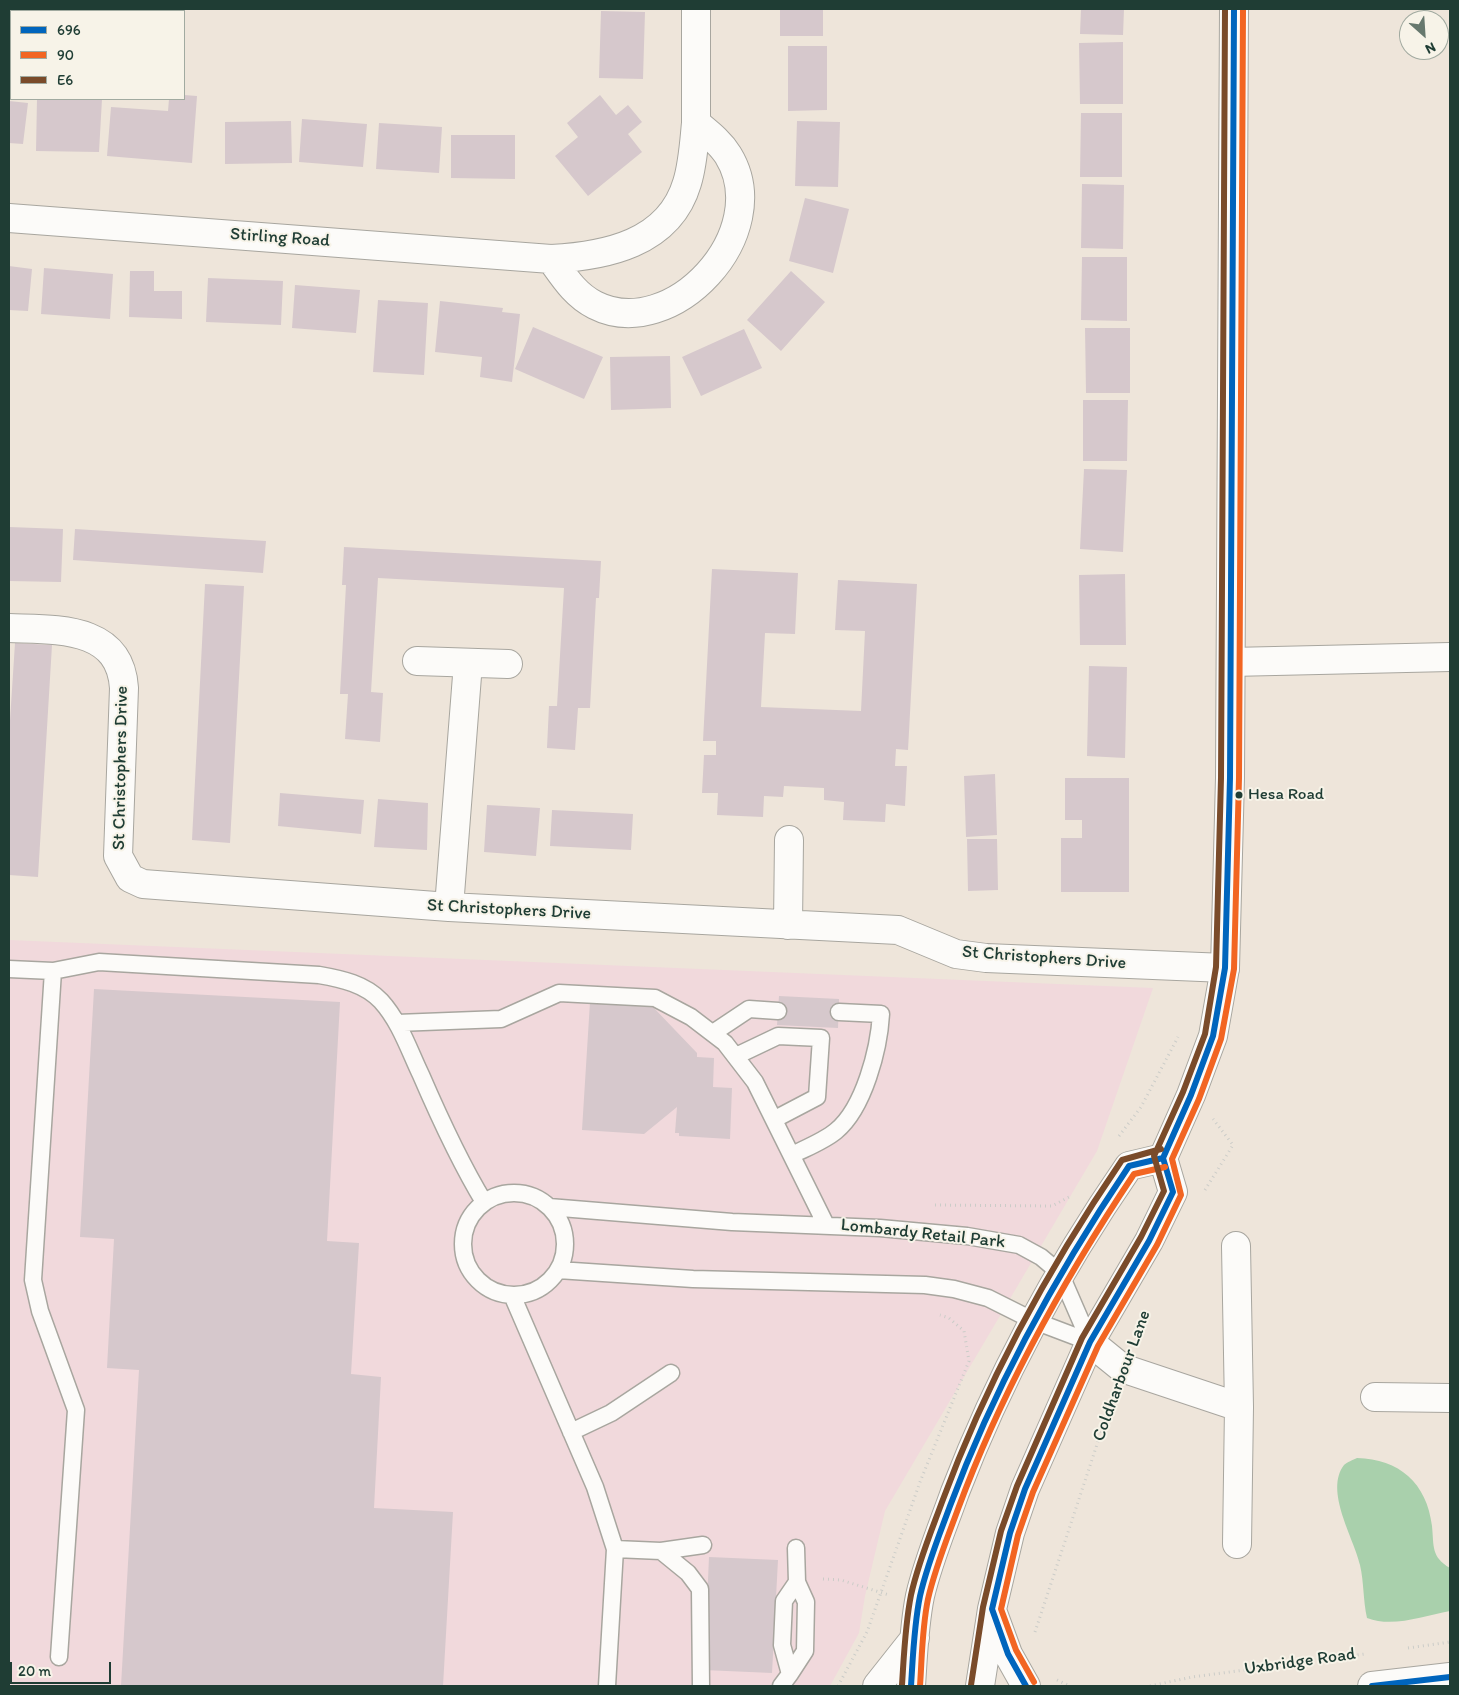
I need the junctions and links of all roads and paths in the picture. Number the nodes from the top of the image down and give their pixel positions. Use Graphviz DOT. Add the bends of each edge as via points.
graph roads {
  1 [pos="696,9"];
  2 [pos="1234,9"];
  3 [pos="696,123"];
  4 [pos="9,218"];
  5 [pos="551,259"];
  6 [pos="9,628"];
  7 [pos="1450,657"];
  8 [pos="417,661"];
  9 [pos="1231,662"];
  10 [pos="468,663"];
  11 [pos="508,664"];
  12 [pos="789,840"];
  13 [pos="449,907"];
  14 [pos="788,924"];
  15 [pos="1225,968"];
  16 [pos="9,969"];
  17 [pos="53,971"];
  18 [pos="778,1011"];
  19 [pos="839,1012"];
  20 [pos="397,1023"];
  21 [pos="713,1033"];
  22 [pos="1213,1036"];
  23 [pos="736,1056"];
  24 [pos="1191,1095"];
  25 [pos="775,1119"];
  26 [pos="1113,1144"];
  27 [pos="792,1155"];
  28 [pos="1162,1158"];
  29 [pos="1075,1191"];
  30 [pos="1201,1198"];
  31 [pos="484,1202"];
  32 [pos="970,1206"];
  33 [pos="550,1208"];
  34 [pos="826,1225"];
  35 [pos="1236,1246"];
  36 [pos="558,1270"];
  37 [pos="1060,1273"];
  38 [pos="512,1295"];
  39 [pos="933,1313"];
  40 [pos="1032,1320"];
  41 [pos="1090,1342"];
  42 [pos="1122,1368"];
  43 [pos="671,1373"];
  44 [pos="1375,1397"];
  45 [pos="1450,1398"];
  46 [pos="1239,1407"];
  47 [pos="571,1432"];
  48 [pos="1237,1544"];
  49 [pos="703,1545"];
  50 [pos="796,1548"];
  51 [pos="615,1549"];
  52 [pos="661,1551"];
  53 [pos="797,1580"];
  54 [pos="881,1593"];
  55 [pos="919,1602"];
  56 [pos="992,1610"];
  57 [pos="915,1638"];
  58 [pos="1038,1639"];
  59 [pos="1450,1642"];
  60 [pos="1402,1648"];
  61 [pos="1374,1652"];
  62 [pos="59,1657"];
  63 [pos="1450,1677"];
  64 [pos="786,1680"];
  65 [pos="1056,1680"];
  66 [pos="607,1686"];
  67 [pos="701,1686"];
  68 [pos="838,1686"];
  69 [pos="877,1686"];
  70 [pos="911,1686"];
  71 [pos="980,1686"];
  72 [pos="1026,1686"];
  73 [pos="1070,1686"];
  74 [pos="1150,1686"];
  75 [pos="1372,1686"];
  1 -- 3 [label="street, Stirling Road"];
  2 -- 9 [label="street"];
  3 -- 5 [label="street, Stirling Road" via="687,184 670,215 654,231 628,246 597,255"];
  3 -- 5 [label="street" via="729,155 740,183 741,200 736,233 703,280 674,301 654,308 634,312 611,311 580,296"];
  4 -- 5 [label="street, Stirling Road"];
  6 -- 13 [label="street, St Christophers Drive" via="73,631 99,642 118,663 124,688 118,847 121,865 130,878 159,887"];
  7 -- 9 [label="street"];
  8 -- 10 [label="street"];
  9 -- 15 [label="street"];
  10 -- 11 [label="street"];
  10 -- 13 [label="street"];
  12 -- 14 [label="street"];
  13 -- 14 [label="street, St Christophers Drive"];
  14 -- 15 [label="street, St Christophers Drive" via="898,930 956,954 986,958"];
  15 -- 22 [label="street"];
  16 -- 17 [label="lane"];
  17 -- 20 [label="lane" via="99,962 319,975 346,980 365,988 381,1000"];
  17 -- 62 [label="lane" via="33,1280 40,1311 76,1410"];
  18 -- 21 [label="lane" via="749,1009"];
  19 -- 27 [label="lane" via="880,1014 874,1061 858,1101 836,1131"];
  20 -- 21 [label="lane" via="501,1019 559,993 655,998"];
  20 -- 31 [label="lane" via="462,1167"];
  21 -- 23 [label="lane"];
  22 -- 24 [label="street"];
  22 -- 26 [label="path" via="1176,1037 1141,1107"];
  23 -- 25 [label="lane"];
  23 -- 25 [label="lane" via="778,1036 821,1038 817,1097"];
  24 -- 28 [label="street"];
  24 -- 30 [label="path" via="1223,1129 1233,1145"];
  25 -- 27 [label="lane"];
  27 -- 34 [label="lane"];
  28 -- 37 [label="street" via="1129,1166"];
  28 -- 41 [label="street, Coldharbour Lane" via="1173,1192 1149,1241"];
  29 -- 32 [label="path" via="1052,1206"];
  31 -- 33 [label="lane" via="500,1194 518,1193 535,1197"];
  31 -- 38 [label="lane" via="465,1227 462,1242 464,1258 471,1273 482,1284 496,1292"];
  33 -- 34 [label="lane, Lombardy Retail Park" via="732,1222"];
  33 -- 36 [label="lane" via="560,1221 564,1237 564,1254"];
  34 -- 37 [label="lane, Lombardy Retail Park" via="968,1236 1019,1244 1042,1257"];
  35 -- 46 [label="street"];
  36 -- 38 [label="lane" via="538,1288"];
  36 -- 40 [label="lane" via="693,1279 925,1285 988,1298"];
  37 -- 40 [label="street"];
  37 -- 41 [label="lane, Lombardy Retail Park"];
  38 -- 47 [label="lane"];
  39 -- 54 [label="path" via="949,1318 964,1331 969,1361 920,1482"];
  40 -- 41 [label="lane"];
  40 -- 55 [label="street" via="968,1459 943,1524"];
  41 -- 42 [label="street"];
  41 -- 56 [label="street, Coldharbour Lane" via="1025,1489 1010,1533"];
  42 -- 46 [label="street"];
  42 -- 58 [label="path, Coldharbour Lane" via="1034,1630"];
  43 -- 47 [label="lane" via="610,1413"];
  44 -- 45 [label="street"];
  46 -- 48 [label="street"];
  47 -- 51 [label="lane" via="595,1488"];
  49 -- 52 [label="lane"];
  50 -- 53 [label="lane"];
  51 -- 52 [label="lane"];
  51 -- 66 [label="lane"];
  52 -- 67 [label="lane" via="688,1572 700,1589"];
  53 -- 54 [label="path" via="841,1580"];
  53 -- 64 [label="lane" via="784,1601 782,1645"];
  53 -- 64 [label="lane" via="806,1602 805,1651"];
  54 -- 55 [label="path"];
  54 -- 68 [label="path" via="867,1632"];
  55 -- 57 [label="street"];
  56 -- 71 [label="street, Coldharbour Lane"];
  56 -- 72 [label="street" via="1008,1654"];
  57 -- 69 [label="street"];
  57 -- 70 [label="street"];
  59 -- 60 [label="path"];
  61 -- 74 [label="path, Uxbridge Road" via="1192,1677"];
  63 -- 75 [label="street, Uxbridge Road"];
  65 -- 73 [label="path"];
}
